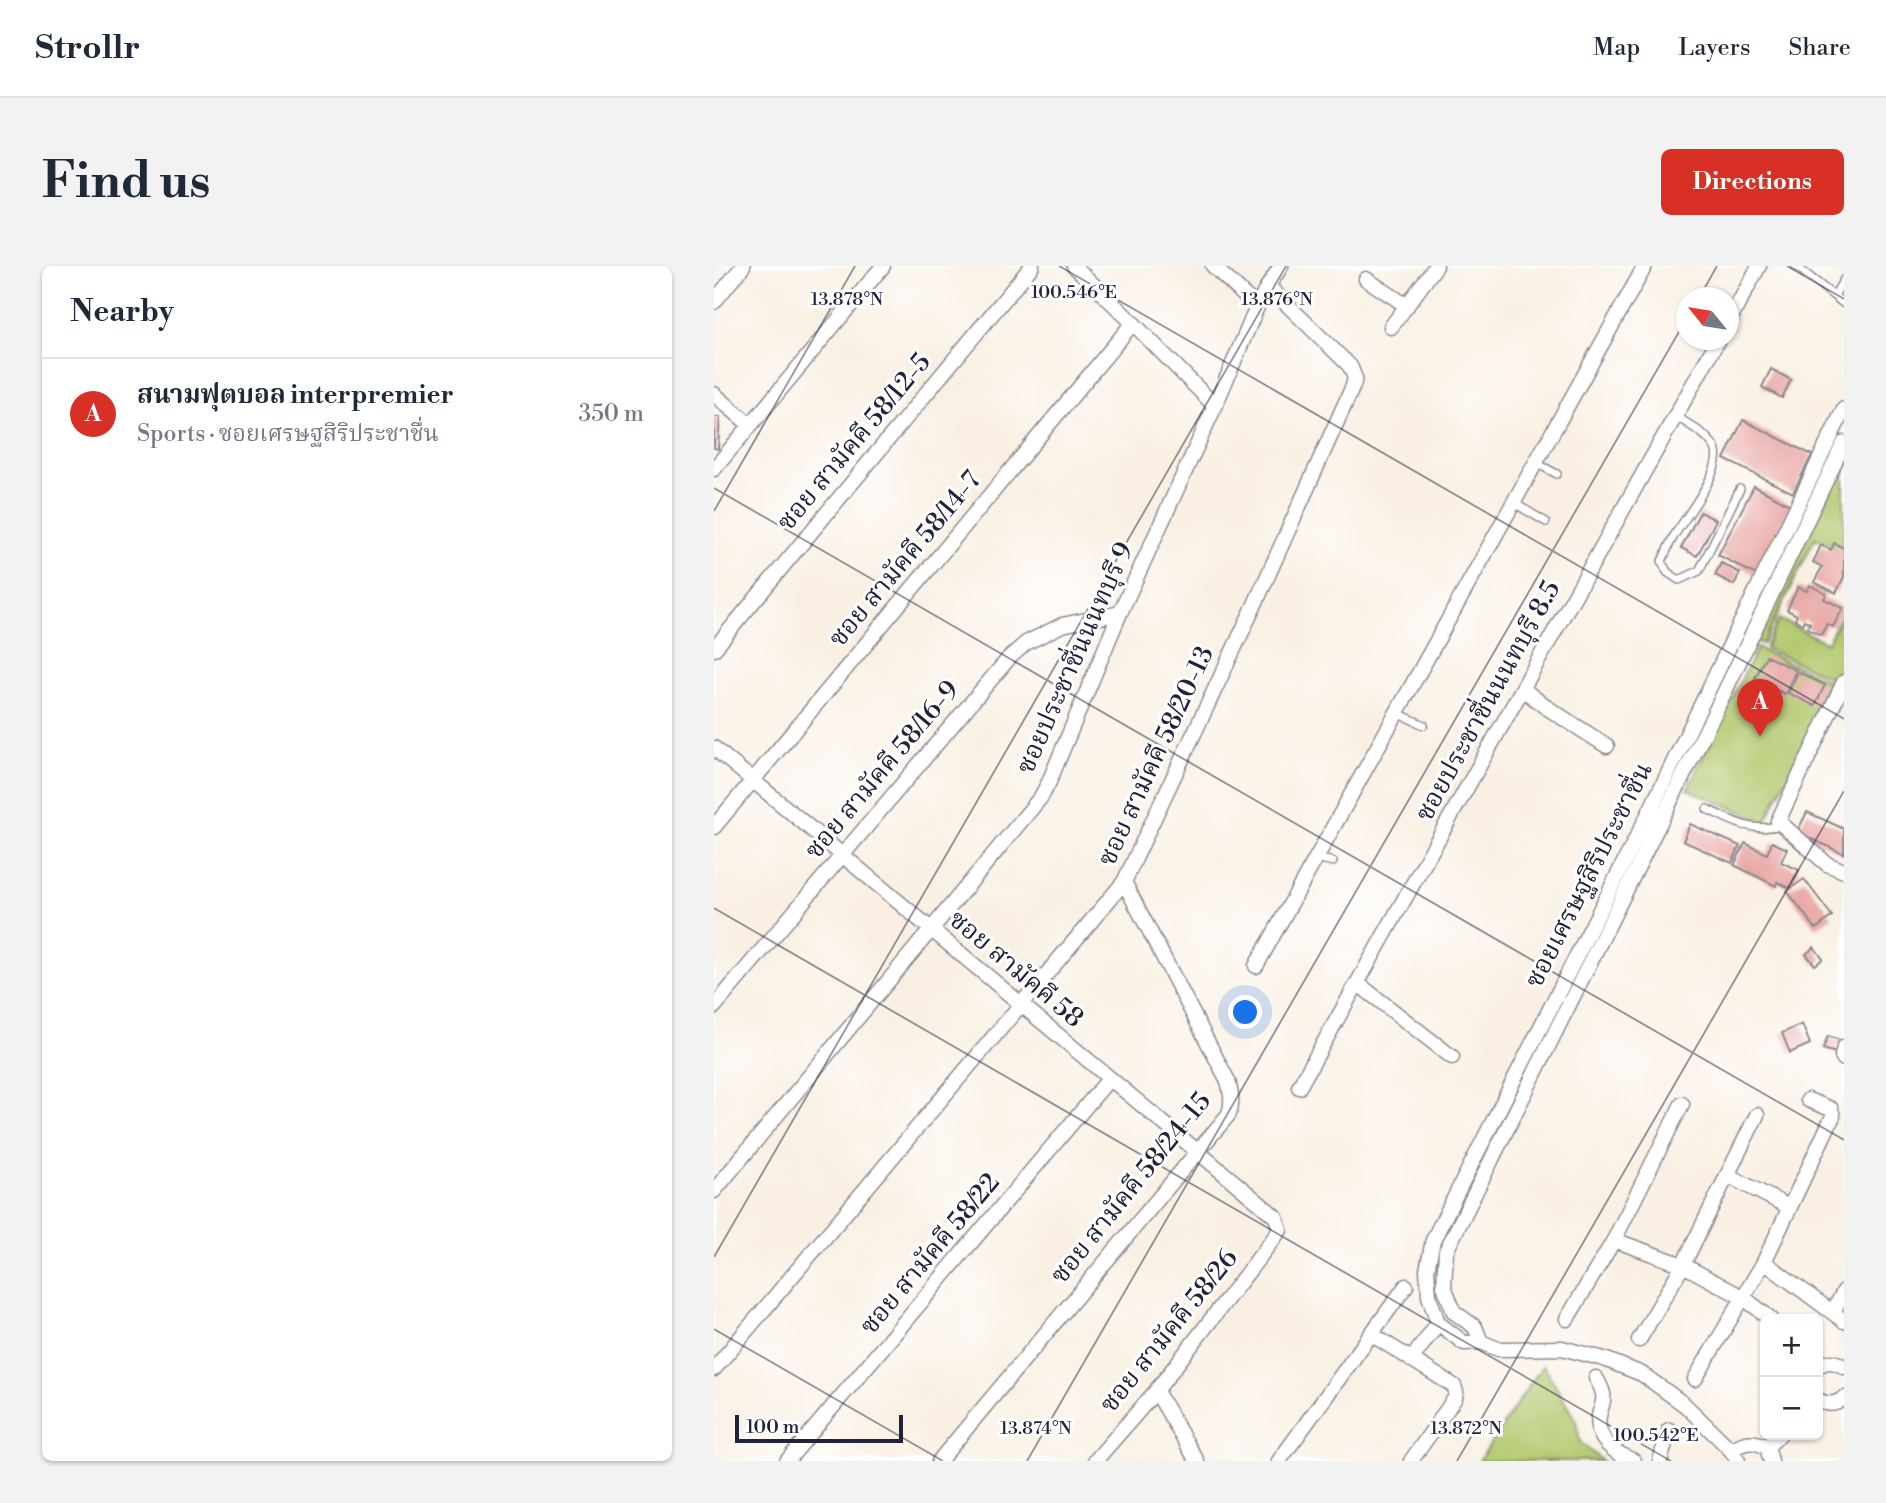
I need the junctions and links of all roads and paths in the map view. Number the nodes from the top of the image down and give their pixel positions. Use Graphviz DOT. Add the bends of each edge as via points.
graph roads {
  1 [pos="743,266"];
  2 [pos="883,266"];
  3 [pos="1032,266"];
  4 [pos="1074,266"];
  5 [pos="1213,266"];
  6 [pos="1281,266"];
  7 [pos="1436,266"];
  8 [pos="1644,266"];
  9 [pos="1759,266"];
  10 [pos="1797,266"];
  11 [pos="1366,279"];
  12 [pos="1844,279"];
  13 [pos="1268,286"];
  14 [pos="1834,296"];
  15 [pos="1739,301"];
  16 [pos="714,302"];
  17 [pos="1844,304"];
  18 [pos="1407,306"];
  19 [pos="1257,307"];
  20 [pos="1133,323"];
  21 [pos="1391,327"];
  22 [pos="1712,350"];
  23 [pos="714,394"];
  24 [pos="1215,406"];
  25 [pos="1844,409"];
  26 [pos="1676,416"];
  27 [pos="750,425"];
  28 [pos="1844,443"];
  29 [pos="1535,463"];
  30 [pos="714,469"];
  31 [pos="1557,474"];
  32 [pos="1740,489"];
  33 [pos="1513,503"];
  34 [pos="1546,522"];
  35 [pos="1119,613"];
  36 [pos="714,649"];
  37 [pos="1844,682"];
  38 [pos="1523,689"];
  39 [pos="1397,712"];
  40 [pos="1424,725"];
  41 [pos="1607,746"];
  42 [pos="714,748"];
  43 [pos="753,781"];
  44 [pos="1707,809"];
  45 [pos="1782,825"];
  46 [pos="714,828"];
  47 [pos="841,855"];
  48 [pos="1316,858"];
  49 [pos="1333,862"];
  50 [pos="1844,870"];
  51 [pos="1125,882"];
  52 [pos="930,929"];
  53 [pos="1256,966"];
  54 [pos="1357,983"];
  55 [pos="1021,1004"];
  56 [pos="714,1007"];
  57 [pos="1844,1047"];
  58 [pos="1452,1057"];
  59 [pos="1844,1059"];
  60 [pos="1109,1079"];
  61 [pos="1299,1087"];
  62 [pos="1808,1100"];
  63 [pos="1682,1104"];
  64 [pos="1757,1115"];
  65 [pos="1197,1151"];
  66 [pos="1727,1175"];
  67 [pos="714,1191"];
  68 [pos="1789,1207"];
  69 [pos="1280,1230"];
  70 [pos="1614,1240"];
  71 [pos="1764,1262"];
  72 [pos="1683,1265"];
  73 [pos="1406,1286"];
  74 [pos="1844,1291"];
  75 [pos="1744,1298"];
  76 [pos="1765,1314"];
  77 [pos="1839,1316"];
  78 [pos="1567,1319"];
  79 [pos="1438,1323"];
  80 [pos="1371,1334"];
  81 [pos="1639,1340"];
  82 [pos="1481,1342"];
  83 [pos="1412,1360"];
  84 [pos="1823,1364"];
  85 [pos="1844,1367"];
  86 [pos="714,1369"];
  87 [pos="1596,1378"];
  88 [pos="1695,1379"];
  89 [pos="1156,1391"];
  90 [pos="1823,1402"];
  91 [pos="1843,1402"];
  92 [pos="1669,1430"];
  93 [pos="1769,1454"];
  94 [pos="1734,1455"];
  95 [pos="788,1461"];
  96 [pos="939,1461"];
  97 [pos="1095,1461"];
  98 [pos="1198,1461"];
  99 [pos="1279,1461"];
  100 [pos="1411,1461"];
  101 [pos="1634,1461"];
  102 [pos="1660,1461"];
  1 -- 16 [label="street"];
  2 -- 27 [label="street"];
  3 -- 36 [label="street, ซอย สามัคคี 58/12-5"];
  4 -- 20 [label="street"];
  5 -- 19 [label="street"];
  6 -- 13 [label="street, ซอยประชาชื่นนนทบุรี 9"];
  7 -- 18 [label="street"];
  8 -- 29 [label="street"];
  9 -- 15 [label="street"];
  10 -- 14 [label="lane"];
  11 -- 18 [label="street"];
  12 -- 14 [label="lane"];
  13 -- 19 [label="street, ซอยประชาชื่นนนทบุรี 9"];
  13 -- 51 [label="street, ซอย สามัคคี 58/20-13" via="1350,366 1353,386"];
  14 -- 17 [label="lane"];
  18 -- 21 [label="street"];
  19 -- 24 [label="street, ซอยประชาชื่นนนทบุรี 9"];
  20 -- 24 [label="street"];
  20 -- 43 [label="street, ซอย สามัคคี 58/14-7"];
  22 -- 26 [label="street, ซอยประชาชื่นนนทบุรี 8.5"];
  23 -- 27 [label="street"];
  24 -- 35 [label="street, ซอยประชาชื่นนนทบุรี 9"];
  25 -- 79 [label="street, ซอยเศรษฐสิริประชาชื่น" via="1647,817 1433,1240 1427,1270"];
  26 -- 32 [label="lane" via="1706,438 1715,449 1717,462 1671,539 1662,561 1667,572 1679,580 1699,571"];
  26 -- 38 [label="street, ซอยประชาชื่นนนทบุรี 8.5"];
  27 -- 30 [label="street"];
  28 -- 82 [label="street, ซอยเศรษฐสิริประชาชื่น" via="1446,1251 1444,1286 1454,1312 1475,1327"];
  29 -- 31 [label="lane"];
  29 -- 33 [label="street"];
  33 -- 34 [label="lane"];
  33 -- 39 [label="street"];
  35 -- 47 [label="street, ซอย สามัคคี 58/16-9" via="1062,625 1026,643"];
  35 -- 52 [label="street, ซอยประชาชื่นนนทบุรี 9" via="1041,797"];
  37 -- 45 [label="street" via="1780,815"];
  38 -- 41 [label="street"];
  38 -- 54 [label="street, ซอยประชาชื่นนนทบุรี 8.5"];
  39 -- 40 [label="lane"];
  39 -- 48 [label="street"];
  42 -- 43 [label="street, ซอย สามัคคี 58"];
  43 -- 46 [label="street, ซอย สามัคคี 58/14-7"];
  43 -- 47 [label="street, ซอย สามัคคี 58"];
  44 -- 45 [label="lane" via="1745,826 1766,829"];
  45 -- 50 [label="street" via="1827,864"];
  47 -- 52 [label="street, ซอย สามัคคี 58"];
  47 -- 56 [label="street, ซอย สามัคคี 58/16-9"];
  48 -- 49 [label="lane"];
  48 -- 53 [label="street"];
  51 -- 55 [label="street, ซอย สามัคคี 58/20-13"];
  51 -- 65 [label="street, ซอย สามัคคี 58/24-15" via="1228,1081 1228,1114"];
  52 -- 55 [label="street, ซอย สามัคคี 58"];
  52 -- 67 [label="street, ซอยประชาชื่นนนทบุรี 9"];
  54 -- 58 [label="street"];
  54 -- 61 [label="street, ซอยประชาชื่นนนทบุรี 8.5"];
  55 -- 60 [label="street, ซอย สามัคคี 58"];
  55 -- 86 [label="street, ซอย สามัคคี 58/20-13"];
  57 -- 59 [label="street"];
  60 -- 65 [label="street, ซอย สามัคคี 58"];
  60 -- 95 [label="street, ซอย สามัคคี 58/22"];
  62 -- 68 [label="street" via="1831,1109 1833,1116"];
  63 -- 70 [label="street"];
  64 -- 66 [label="street"];
  65 -- 69 [label="street, ซอย สามัคคี 58" via="1276,1217"];
  65 -- 96 [label="street, ซอย สามัคคี 58/24-15"];
  66 -- 68 [label="street"];
  66 -- 72 [label="street"];
  68 -- 71 [label="street"];
  69 -- 89 [label="street, ซอย สามัคคี 58/26"];
  70 -- 72 [label="street"];
  70 -- 78 [label="street"];
  71 -- 75 [label="street"];
  71 -- 77 [label="street"];
  72 -- 75 [label="street"];
  72 -- 81 [label="street"];
  73 -- 80 [label="street"];
  74 -- 77 [label="street"];
  75 -- 76 [label="street"];
  75 -- 88 [label="street"];
  79 -- 82 [label="street" via="1464,1343"];
  79 -- 83 [label="street"];
  80 -- 83 [label="street"];
  80 -- 99 [label="street"];
  82 -- 94 [label="street" via="1498,1349 1562,1348 1642,1374 1685,1405"];
  83 -- 100 [label="street" via="1454,1386 1456,1392"];
  84 -- 85 [label="street" via="1836,1362"];
  87 -- 101 [label="street" via="1604,1398 1598,1432 1607,1446"];
  89 -- 97 [label="street, ซอย สามัคคี 58/26"];
  89 -- 98 [label="street"];
  90 -- 91 [label="street"];
  92 -- 102 [label="street"];
  93 -- 94 [label="street" via="1754,1441 1741,1443"];
}
